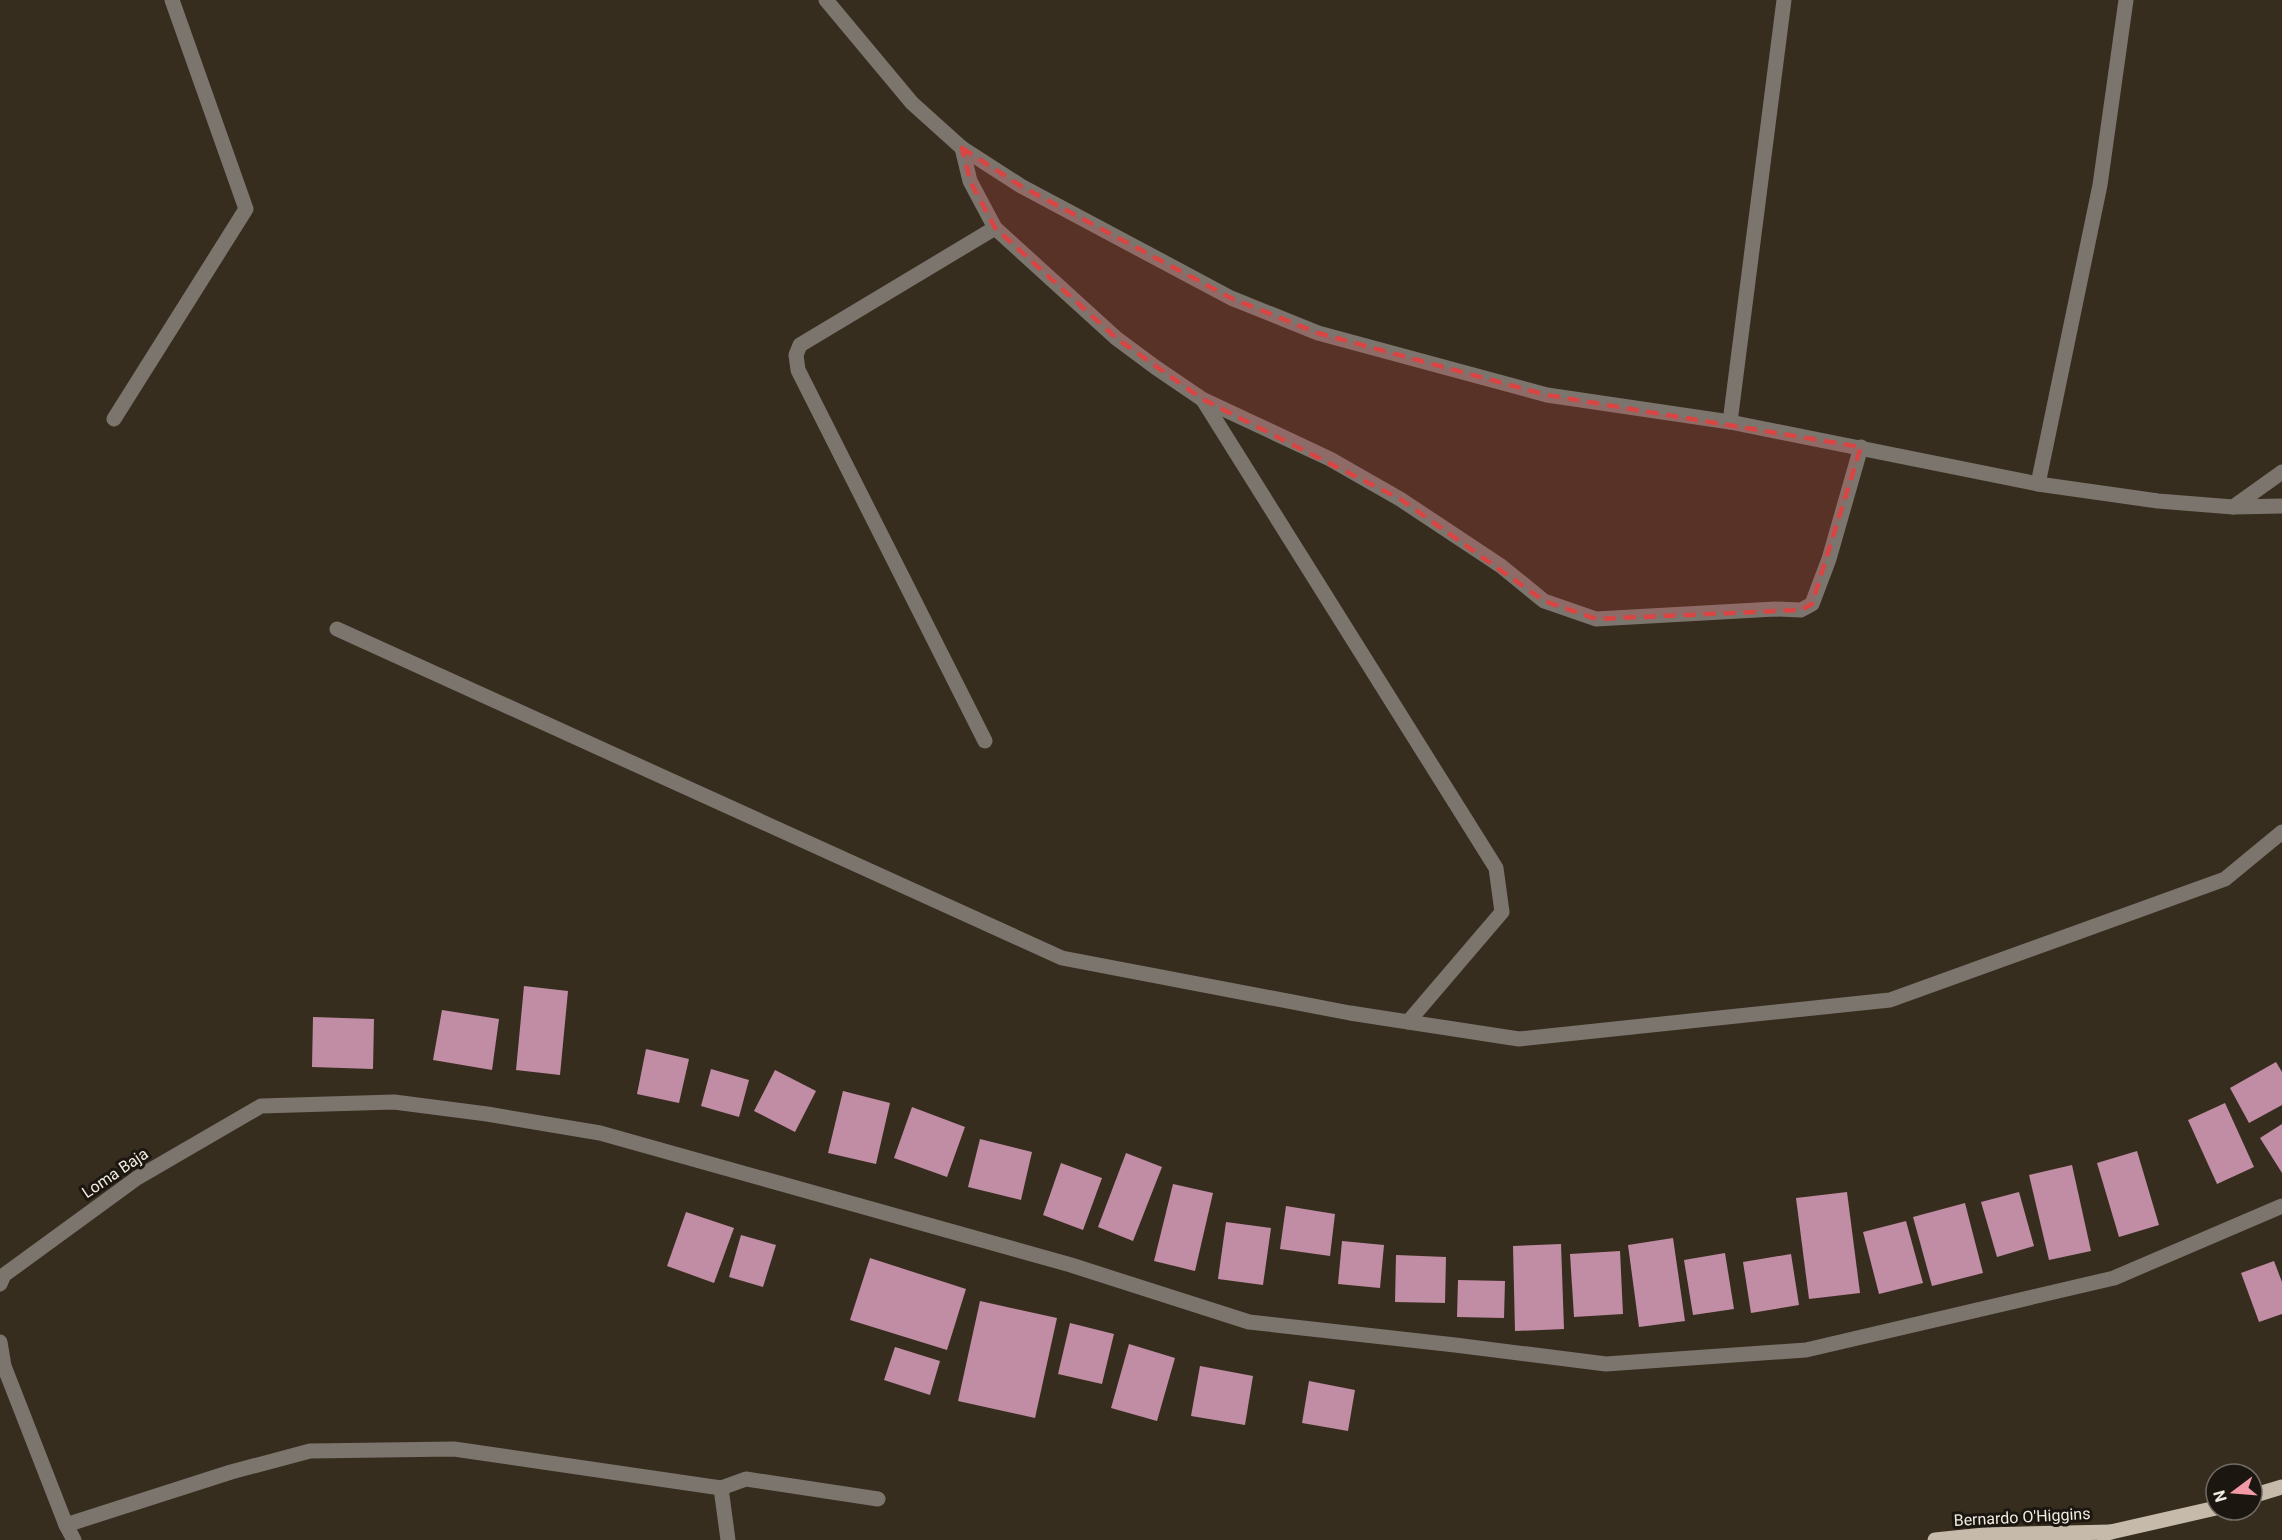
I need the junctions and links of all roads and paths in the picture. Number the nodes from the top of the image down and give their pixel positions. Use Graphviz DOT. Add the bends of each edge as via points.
graph roads {
  1 [pos="172,0"];
  2 [pos="826,0"];
  3 [pos="1784,0"];
  4 [pos="2126,0"];
  5 [pos="962,148"];
  6 [pos="995,228"];
  7 [pos="1202,399"];
  8 [pos="114,420"];
  9 [pos="1730,422"];
  10 [pos="1861,447"];
  11 [pos="2282,472"];
  12 [pos="2038,484"];
  13 [pos="2233,507"];
  14 [pos="2282,507"];
  15 [pos="337,629"];
  16 [pos="984,741"];
  17 [pos="2282,832"];
  18 [pos="1408,1022"];
  19 [pos="2282,1206"];
  20 [pos="0,1284"];
  21 [pos="0,1342"];
  22 [pos="2282,1486"];
  23 [pos="722,1488"];
  24 [pos="2264,1493"];
  25 [pos="878,1498"];
  26 [pos="2204,1511"];
  27 [pos="66,1525"];
  28 [pos="2111,1532"];
  29 [pos="74,1540"];
  30 [pos="728,1540"];
  31 [pos="1935,1540"];
  32 [pos="2078,1540"];
  1 -- 8 [label="street" via="246,209"];
  2 -- 5 [label="street" via="912,103"];
  3 -- 9 [label="street"];
  4 -- 12 [label="street" via="2100,184"];
  5 -- 6 [label="street" via="970,181"];
  5 -- 9 [label="street" via="1021,186 1231,298 1318,333 1547,395"];
  6 -- 7 [label="street" via="1116,338"];
  6 -- 16 [label="street" via="800,345 796,356 798,370"];
  7 -- 10 [label="street" via="1340,465 1400,499 1501,566 1544,600 1596,619 1801,610 1812,604"];
  7 -- 18 [label="street" via="1496,868 1502,912"];
  9 -- 10 [label="street"];
  10 -- 12 [label="street"];
  11 -- 13 [label="street"];
  12 -- 13 [label="street"];
  13 -- 14 [label="street"];
  15 -- 18 [label="street" via="1062,958"];
  17 -- 18 [label="street" via="2225,879 1890,1000 1519,1039"];
  19 -- 20 [label="street, Loma Baja" via="2114,1278 1806,1350 1606,1364 1250,1322 1071,1265 600,1134 394,1102 261,1106 137,1178 4,1275"];
  21 -- 27 [label="street" via="4,1366"];
  22 -- 24 [label="main road"];
  23 -- 25 [label="street" via="746,1479"];
  23 -- 27 [label="street" via="454,1449 310,1451"];
  23 -- 30 [label="street"];
  26 -- 28 [label="main road, Bernardo O'Higgins"];
  27 -- 29 [label="street"];
  28 -- 31 [label="main road, Bernardo O'Higgins"];
  28 -- 32 [label="main road, Bernardo O'Higgins"];
}
